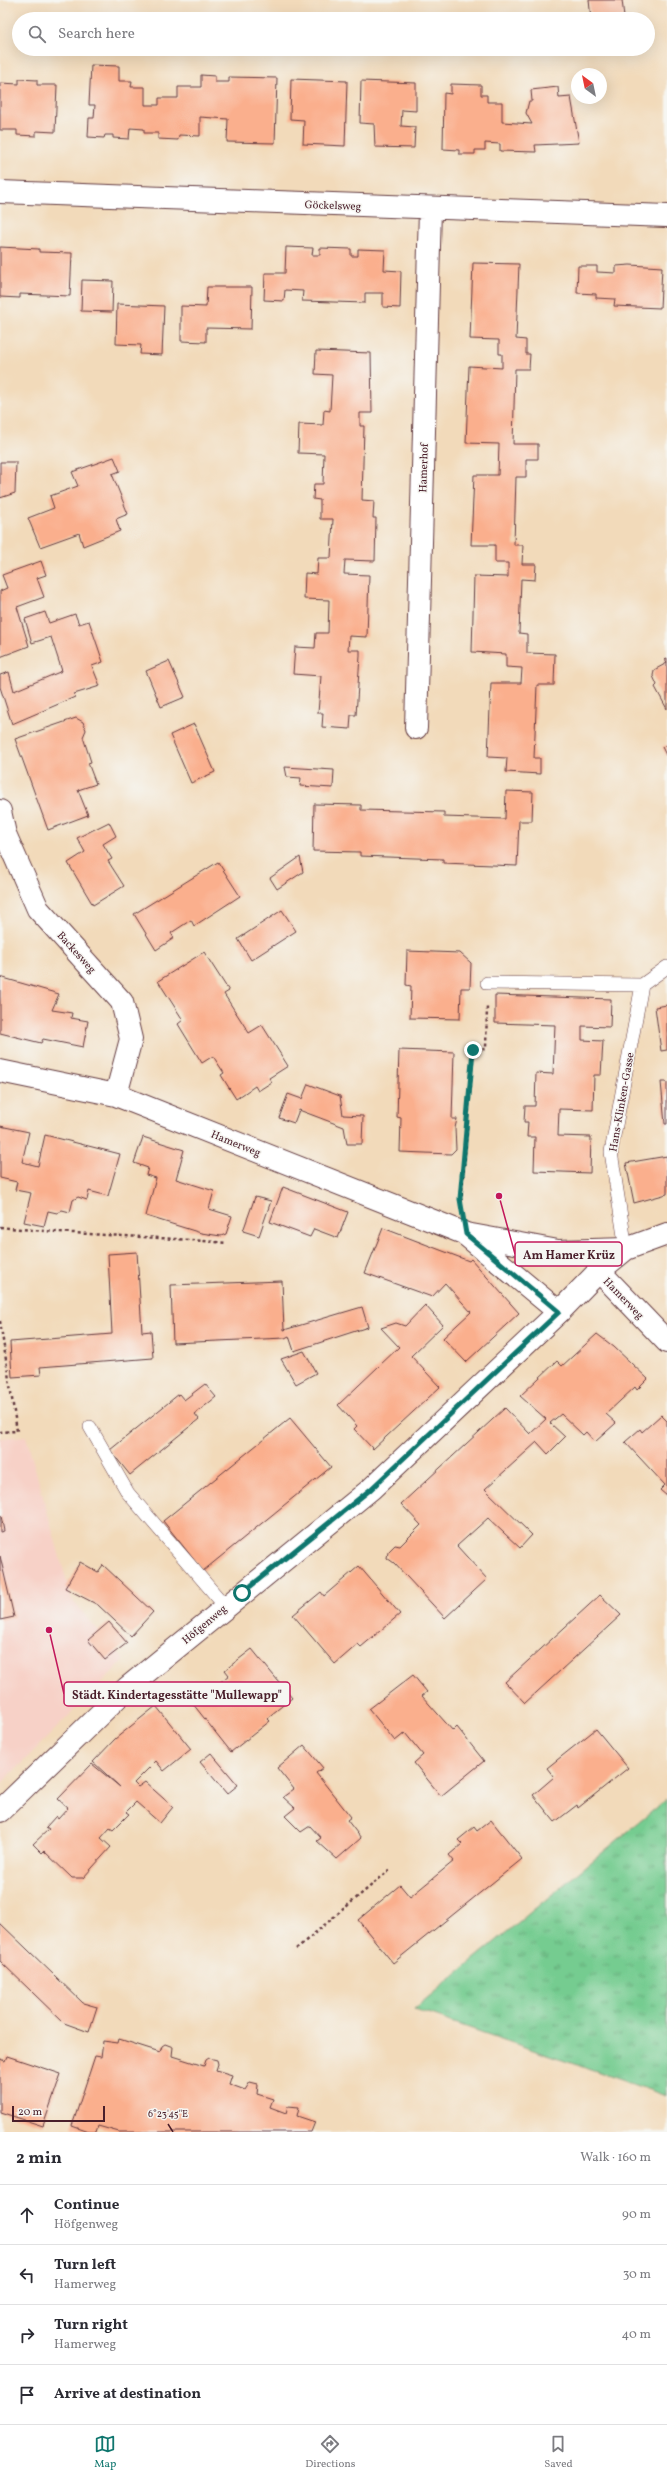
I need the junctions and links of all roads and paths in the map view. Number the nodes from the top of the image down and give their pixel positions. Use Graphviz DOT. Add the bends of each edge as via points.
graph roads {
  1 [pos="0,192"];
  2 [pos="430,209"];
  3 [pos="667,216"];
  4 [pos="416,728"];
  5 [pos="0,811"];
  6 [pos="667,967"];
  7 [pos="487,983"];
  8 [pos="642,985"];
  9 [pos="0,1071"];
  10 [pos="116,1095"];
  11 [pos="0,1227"];
  12 [pos="466,1234"];
  13 [pos="667,1234"];
  14 [pos="227,1243"];
  15 [pos="626,1249"];
  16 [pos="599,1271"];
  17 [pos="559,1312"];
  18 [pos="0,1321"];
  19 [pos="667,1342"];
  20 [pos="90,1427"];
  21 [pos="0,1432"];
  22 [pos="225,1606"];
  23 [pos="3,1802"];
  24 [pos="392,1868"];
  25 [pos="296,1949"];
  1 -- 2 [label="street, Göckelsweg"];
  2 -- 3 [label="street, Göckelsweg"];
  2 -- 4 [label="street, Hamerhof"];
  5 -- 10 [label="street, Backesweg" via="5,834 38,909 122,1002 131,1039"];
  6 -- 8 [label="lane"];
  7 -- 8 [label="lane"];
  7 -- 12 [label="path" via="486,1049 473,1050 460,1199"];
  8 -- 15 [label="lane, Hans-Klinken-Gasse" via="611,1152"];
  9 -- 10 [label="street, Hamerweg"];
  10 -- 12 [label="street, Hamerweg"];
  11 -- 14 [label="path" via="62,1234 160,1237"];
  12 -- 15 [label="street, Hamerweg" via="558,1251"];
  12 -- 17 [label="street, Hamerweg"];
  13 -- 15 [label="street, Hamerweg"];
  15 -- 16 [label="street, Höfgenweg"];
  16 -- 17 [label="street, Höfgenweg"];
  16 -- 19 [label="street, Hamerweg"];
  17 -- 22 [label="street, Höfgenweg" via="371,1489"];
  18 -- 21 [label="path" via="17,1431"];
  20 -- 22 [label="lane" via="128,1492"];
  22 -- 23 [label="street, Höfgenweg" via="127,1688"];
  24 -- 25 [label="path"];
}
